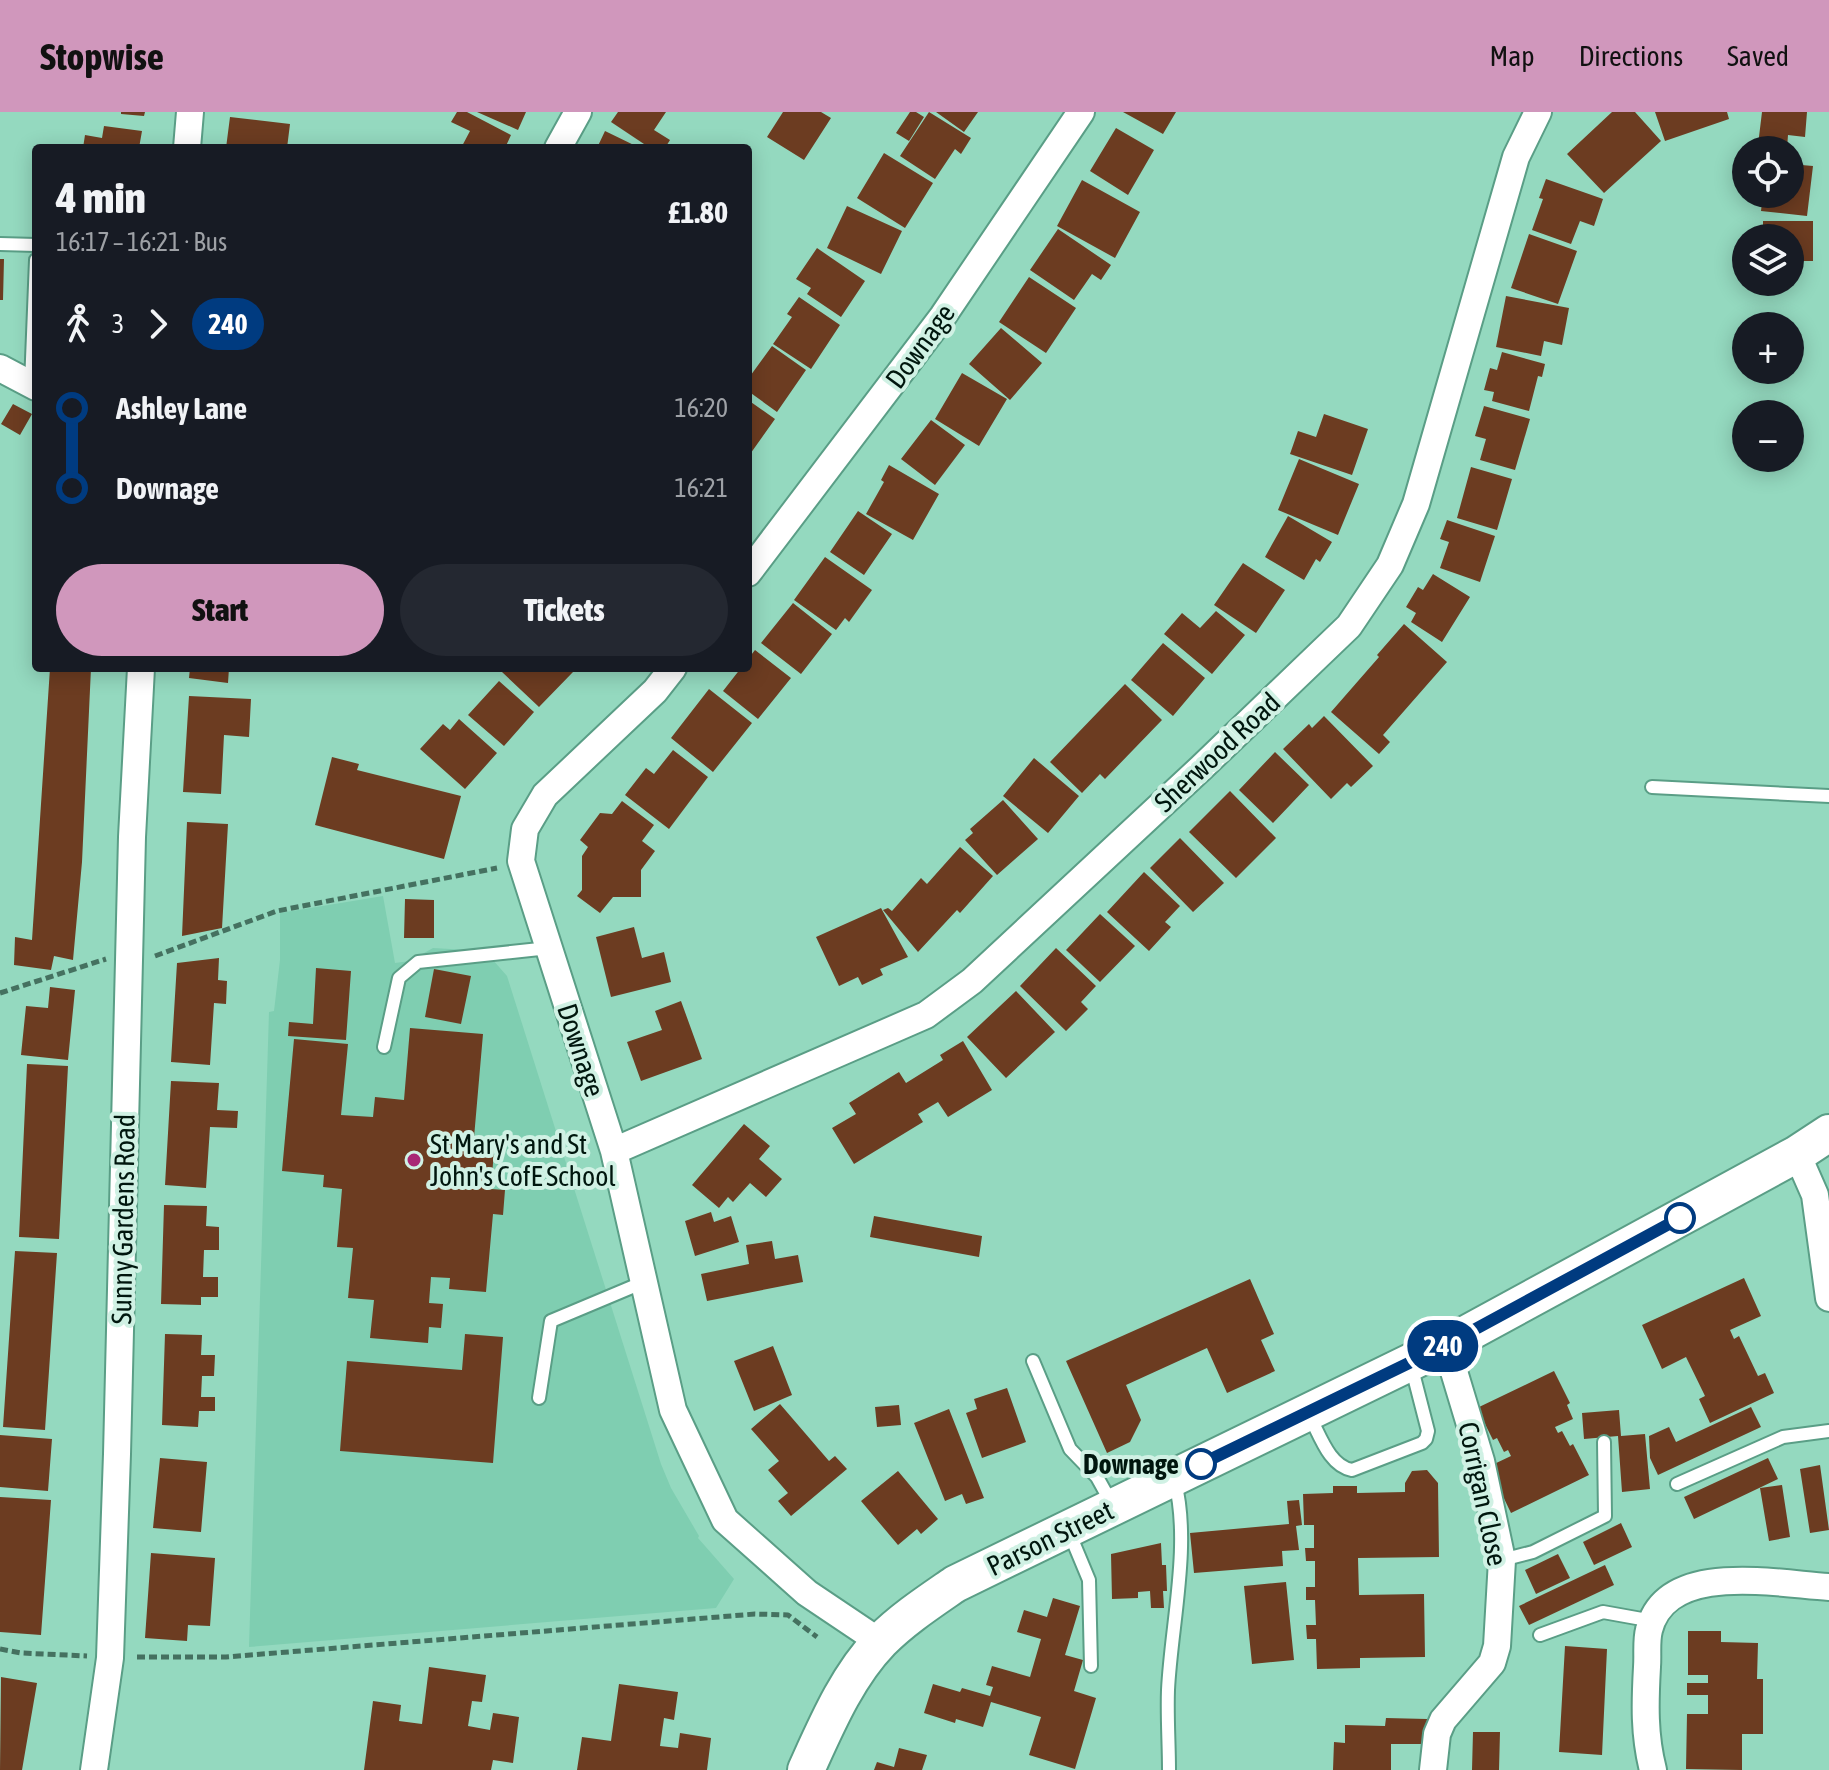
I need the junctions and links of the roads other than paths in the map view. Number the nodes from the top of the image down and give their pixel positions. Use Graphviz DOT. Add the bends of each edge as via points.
graph roads {
  1 [pos="190,112"];
  2 [pos="578,112"];
  3 [pos="1081,112"];
  4 [pos="1538,112"];
  5 [pos="187,144"];
  6 [pos="560,144"];
  7 [pos="0,244"];
  8 [pos="32,245"];
  9 [pos="0,368"];
  10 [pos="32,385"];
  11 [pos="752,568"];
  12 [pos="141,672"];
  13 [pos="670,672"];
  14 [pos="1652,787"];
  15 [pos="1829,796"];
  16 [pos="549,948"];
  17 [pos="384,1047"];
  18 [pos="1829,1133"];
  19 [pos="614,1151"];
  20 [pos="1797,1154"];
  21 [pos="644,1282"];
  22 [pos="1829,1298"];
  23 [pos="1446,1345"];
  24 [pos="1033,1361"];
  25 [pos="1410,1362"];
  26 [pos="539,1398"];
  27 [pos="1308,1412"];
  28 [pos="1829,1431"];
  29 [pos="1604,1442"];
  30 [pos="1174,1477"];
  31 [pos="1677,1484"];
  32 [pos="1113,1507"];
  33 [pos="1068,1529"];
  34 [pos="1502,1560"];
  35 [pos="1829,1587"];
  36 [pos="1653,1621"];
  37 [pos="1540,1635"];
  38 [pos="880,1642"];
  39 [pos="1091,1666"];
  40 [pos="94,1770"];
  41 [pos="806,1770"];
  42 [pos="1169,1770"];
  43 [pos="1433,1770"];
  44 [pos="1653,1770"];
  1 -- 5 [label="street"];
  2 -- 6 [label="street"];
  3 -- 11 [label="street, Downage" via="943,316"];
  4 -- 19 [label="street, Sherwood Road" via="1516,157 1416,504 1390,565 1349,626 972,981 926,1015"];
  7 -- 8 [label="lane"];
  9 -- 10 [label="street"];
  12 -- 40 [label="street, Sunny Gardens Road" via="110,1658"];
  13 -- 16 [label="street, Downage" via="545,795 525,829 521,861"];
  14 -- 15 [label="lane"];
  16 -- 17 [label="lane" via="418,962 399,978"];
  16 -- 19 [label="street, Downage"];
  18 -- 20 [label="main road, Parson Street"];
  19 -- 21 [label="street, Downage"];
  20 -- 22 [label="street" via="1815,1195"];
  20 -- 23 [label="main road, Parson Street"];
  21 -- 26 [label="lane" via="551,1321"];
  21 -- 38 [label="street, Downage" via="673,1410 725,1520 807,1593"];
  23 -- 25 [label="main road, Parson Street"];
  23 -- 34 [label="street, Corrigan Close" via="1481,1461"];
  24 -- 32 [label="lane" via="1070,1449 1097,1477"];
  25 -- 27 [label="main road, Parson Street"];
  25 -- 27 [label="lane" via="1428,1431 1422,1443 1352,1470 1343,1468"];
  27 -- 30 [label="main road, Parson Street"];
  28 -- 31 [label="lane" via="1783,1437"];
  29 -- 34 [label="lane" via="1605,1516 1533,1552"];
  30 -- 32 [label="main road, Parson Street"];
  30 -- 42 [label="lane" via="1180,1502 1168,1690"];
  32 -- 33 [label="main road, Parson Street"];
  33 -- 38 [label="main road, Parson Street" via="955,1584"];
  33 -- 39 [label="lane" via="1089,1580"];
  34 -- 43 [label="street, Corrigan Close" via="1492,1663 1443,1720"];
  35 -- 36 [label="street" via="1715,1581 1674,1594"];
  36 -- 37 [label="lane" via="1603,1612"];
  36 -- 44 [label="street" via="1645,1721"];
  38 -- 41 [label="main road, Parson Street" via="854,1675"];
}
